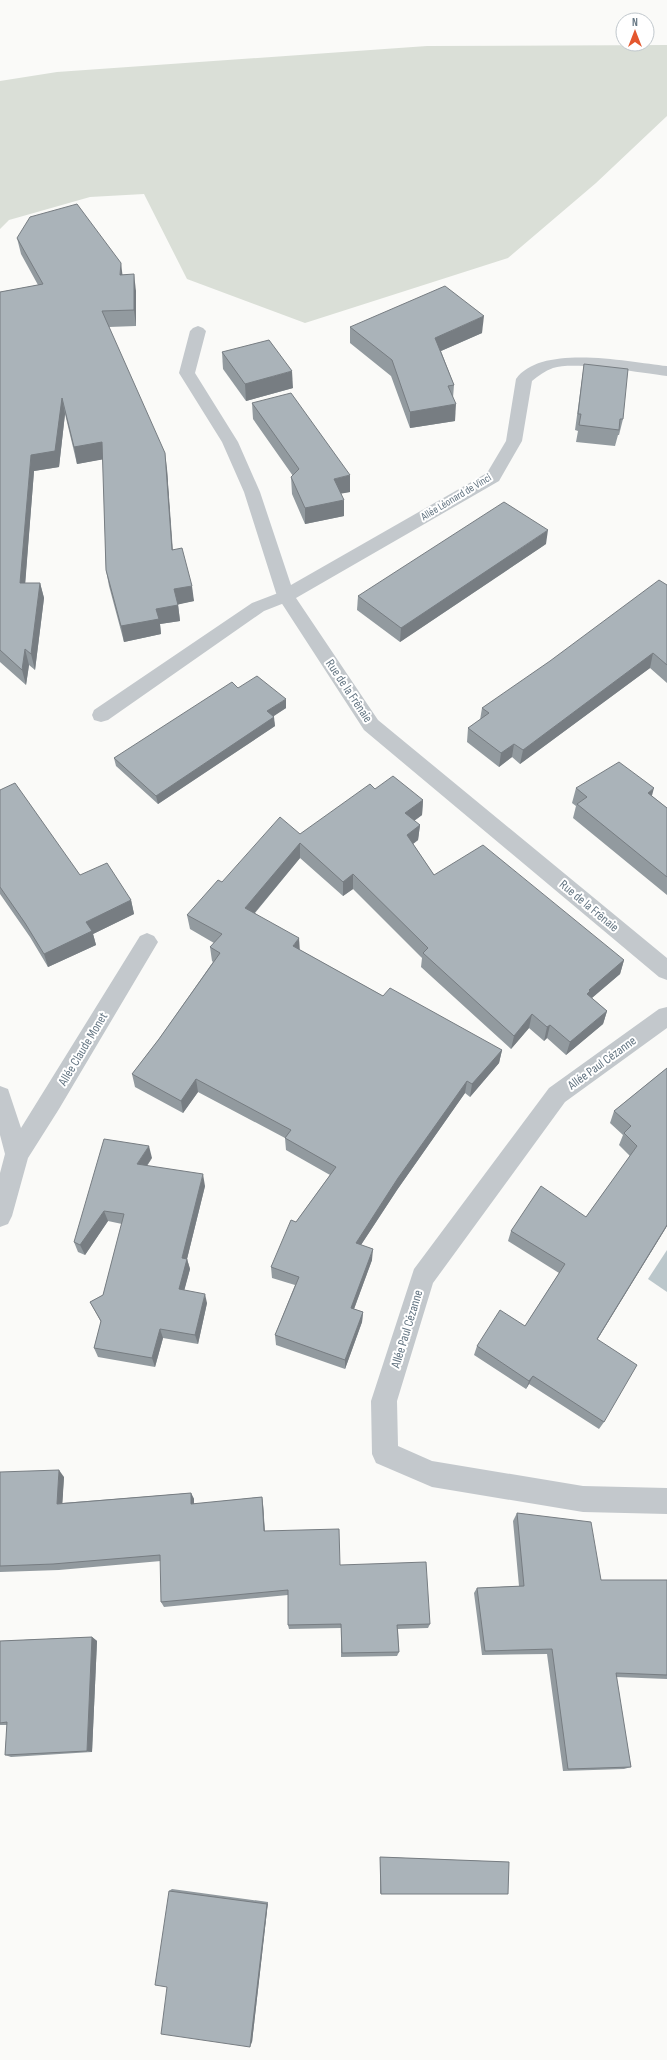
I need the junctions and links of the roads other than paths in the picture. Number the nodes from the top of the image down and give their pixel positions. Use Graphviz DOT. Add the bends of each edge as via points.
graph roads {
  1 [pos="198,332"];
  2 [pos="667,371"];
  3 [pos="286,596"];
  4 [pos="100,715"];
  5 [pos="147,942"];
  6 [pos="667,972"];
  7 [pos="667,1016"];
  8 [pos="0,1096"];
  9 [pos="17,1154"];
  10 [pos="0,1216"];
  11 [pos="667,1501"];
  1 -- 3 [label="street, Rue de la Frênaie" via="187,373 230,442 252,492"];
  2 -- 3 [label="street, Allée Léonard de Vinci" via="579,363 552,363 537,370 524,378 514,441 493,477"];
  3 -- 4 [label="street, Allée Léonard de Vinci" via="258,608"];
  3 -- 6 [label="street, Rue de la Frênaie" via="371,725"];
  5 -- 9 [label="street, Allée Claude Monet"];
  7 -- 11 [label="street, Allée Paul Cézanne" via="557,1095 428,1270 423,1277 384,1401 385,1454 432,1474 583,1499"];
  8 -- 9 [label="street"];
  9 -- 10 [label="street"];
}
